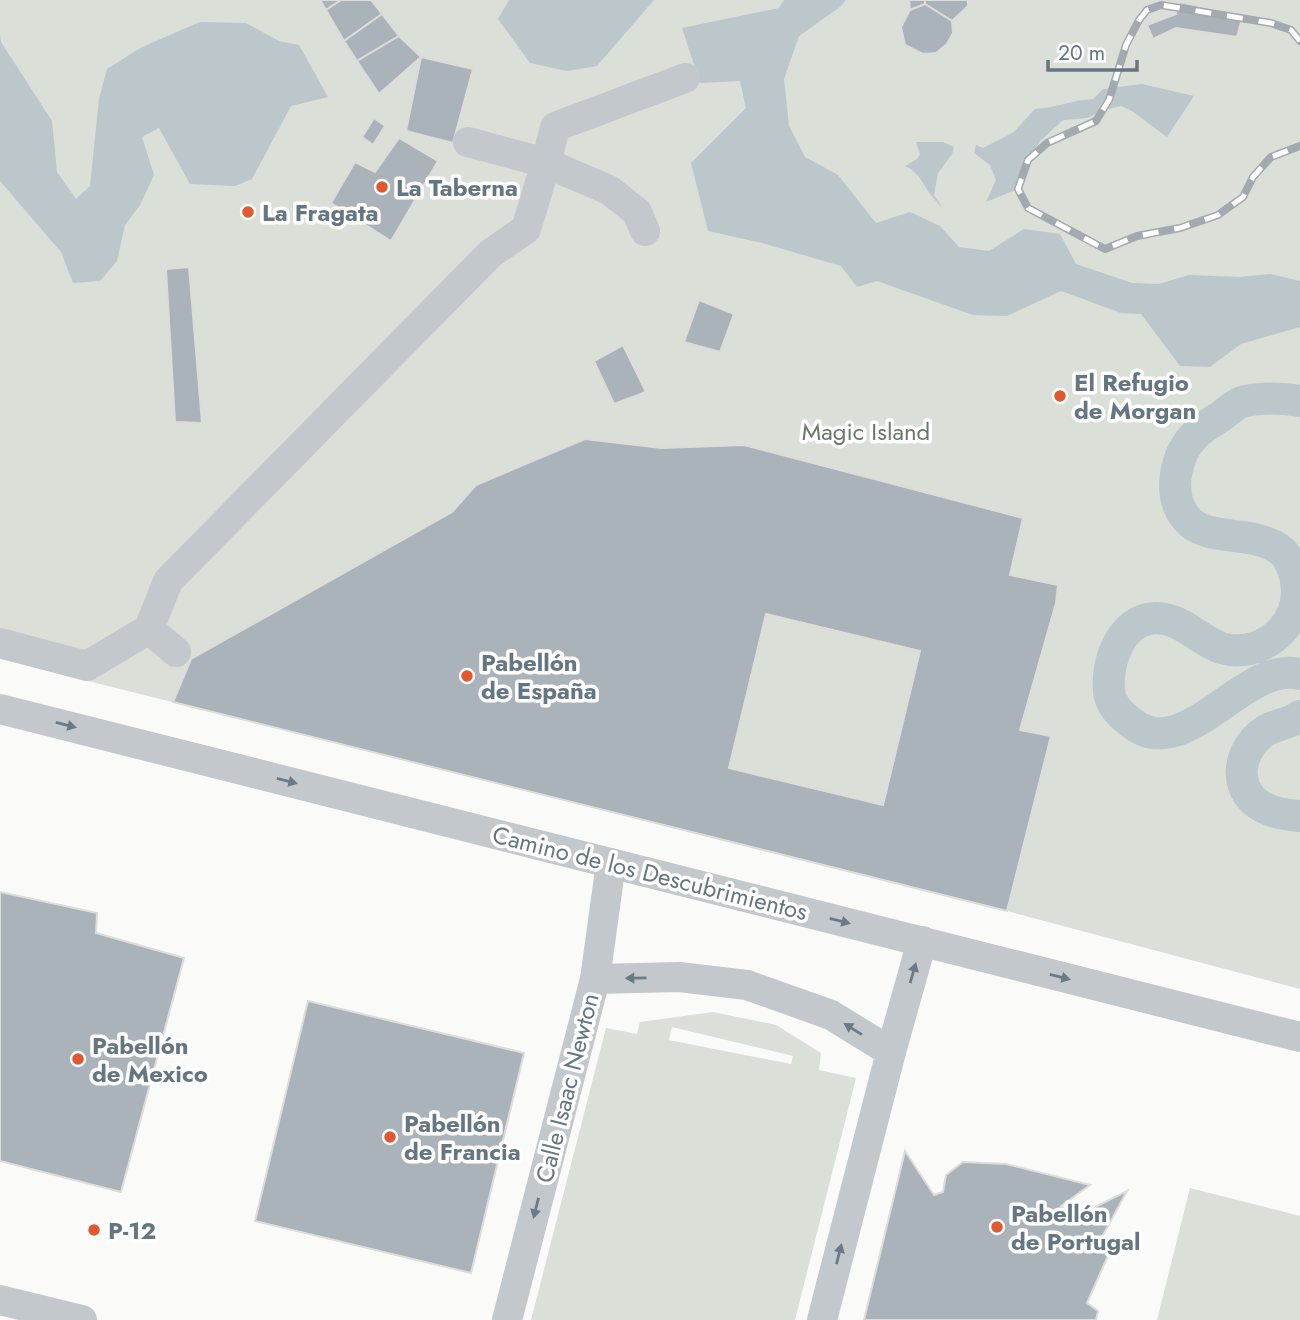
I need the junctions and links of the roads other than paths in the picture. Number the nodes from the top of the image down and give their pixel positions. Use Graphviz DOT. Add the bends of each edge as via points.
graph roads {
  1 [pos="685,78"];
  2 [pos="468,142"];
  3 [pos="546,163"];
  4 [pos="645,231"];
  5 [pos="149,628"];
  6 [pos="0,643"];
  7 [pos="176,652"];
  8 [pos="0,709"];
  9 [pos="611,863"];
  10 [pos="922,941"];
  11 [pos="595,979"];
  12 [pos="1300,1037"];
  13 [pos="891,1052"];
  14 [pos="0,1300"];
  15 [pos="82,1320"];
  16 [pos="507,1320"];
  17 [pos="822,1320"];
  1 -- 3 [label="street" via="555,127"];
  2 -- 3 [label="street"];
  3 -- 4 [label="street" via="609,190 637,212"];
  3 -- 5 [label="street" via="526,229 490,254 168,581"];
  5 -- 6 [label="street" via="87,666"];
  5 -- 7 [label="street"];
  8 -- 9 [label="street, Camino de los Descubrimientos, one-way"];
  9 -- 10 [label="street, Camino de los Descubrimientos, one-way"];
  9 -- 11 [label="street"];
  10 -- 12 [label="street, Camino de los Descubrimientos, one-way"];
  13 -- 10 [label="street, one-way"];
  13 -- 11 [label="street, Calle Isaac Newton, one-way" via="831,1016 747,985 679,977"];
  11 -- 16 [label="street, Calle Isaac Newton, one-way"];
  17 -- 13 [label="street, one-way"];
  14 -- 15 [label="street"];
}
